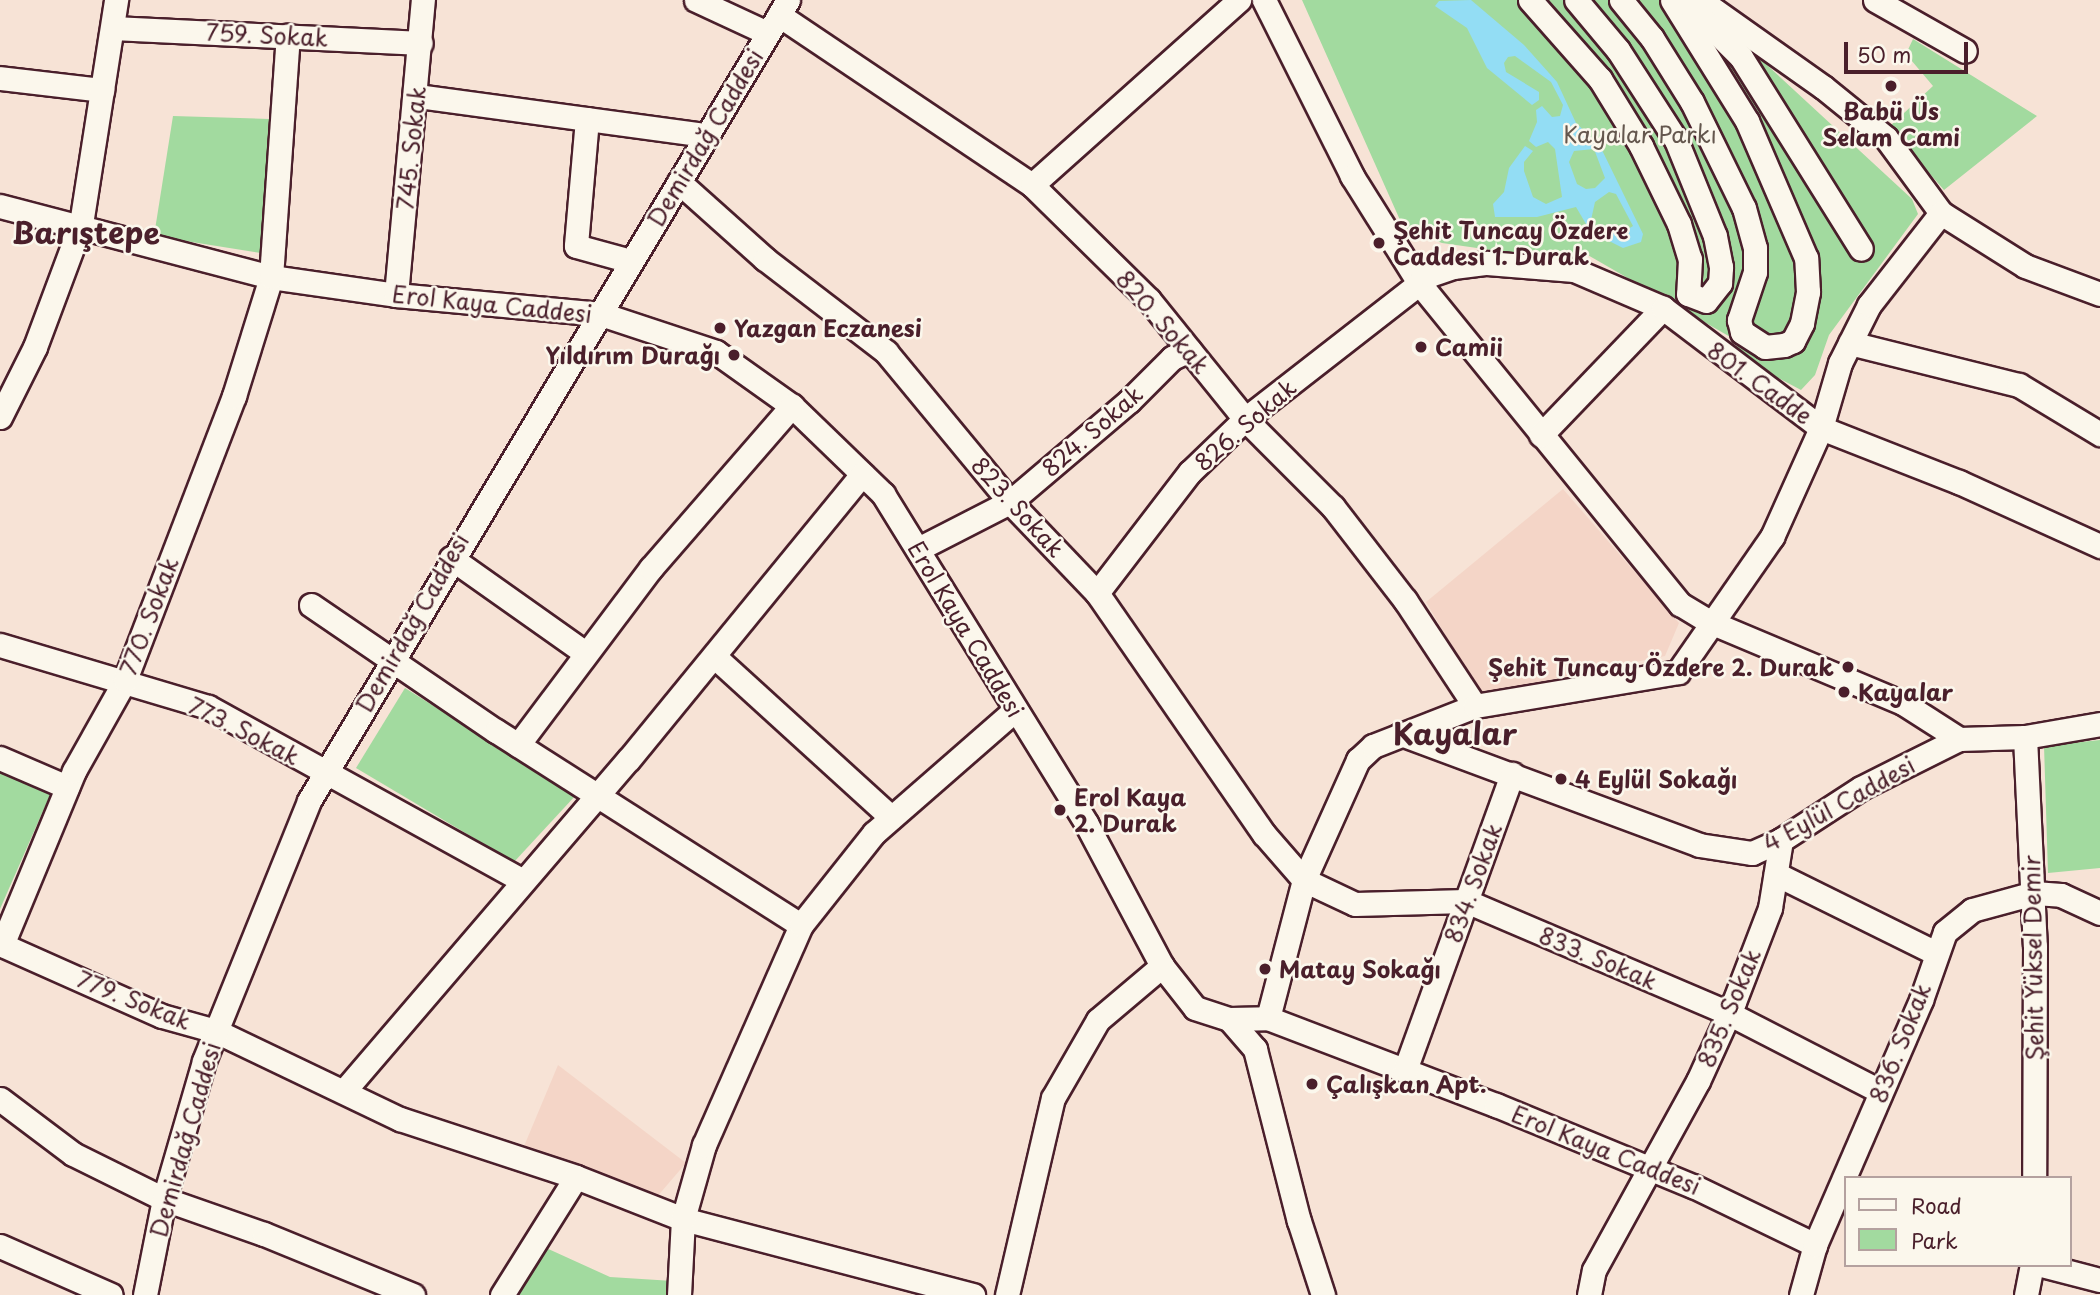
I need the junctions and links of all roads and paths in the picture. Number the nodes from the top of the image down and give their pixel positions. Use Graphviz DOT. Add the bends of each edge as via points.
graph roads {
  1 [pos="116,0"];
  2 [pos="423,0"];
  3 [pos="696,0"];
  4 [pos="1239,0"];
  5 [pos="1264,0"];
  6 [pos="1531,0"];
  7 [pos="1576,0"];
  8 [pos="1621,0"];
  9 [pos="1672,0"];
  10 [pos="1684,0"];
  11 [pos="1700,0"];
  12 [pos="1875,0"];
  13 [pos="778,16"];
  14 [pos="114,28"];
  15 [pos="288,36"];
  16 [pos="421,43"];
  17 [pos="1965,51"];
  18 [pos="0,78"];
  19 [pos="102,90"];
  20 [pos="417,96"];
  21 [pos="587,119"];
  22 [pos="707,135"];
  23 [pos="679,182"];
  24 [pos="1032,185"];
  25 [pos="0,206"];
  26 [pos="1941,214"];
  27 [pos="81,224"];
  28 [pos="1861,249"];
  29 [pos="631,261"];
  30 [pos="271,277"];
  31 [pos="1419,284"];
  32 [pos="2100,294"];
  33 [pos="396,295"];
  34 [pos="1663,308"];
  35 [pos="601,314"];
  36 [pos="1850,343"];
  37 [pos="1189,350"];
  38 [pos="792,405"];
  39 [pos="0,417"];
  40 [pos="1245,419"];
  41 [pos="1821,428"];
  42 [pos="2100,434"];
  43 [pos="1541,435"];
  44 [pos="862,474"];
  45 [pos="1010,502"];
  46 [pos="2100,546"];
  47 [pos="918,549"];
  48 [pos="451,558"];
  49 [pos="1097,593"];
  50 [pos="311,605"];
  51 [pos="1710,622"];
  52 [pos="0,645"];
  53 [pos="584,652"];
  54 [pos="715,657"];
  55 [pos="390,661"];
  56 [pos="125,680"];
  57 [pos="1475,706"];
  58 [pos="1014,711"];
  59 [pos="2100,723"];
  60 [pos="1401,734"];
  61 [pos="2025,737"];
  62 [pos="1959,739"];
  63 [pos="518,745"];
  64 [pos="0,758"];
  65 [pos="325,773"];
  66 [pos="1512,774"];
  67 [pos="67,787"];
  68 [pos="599,794"];
  69 [pos="891,817"];
  70 [pos="1782,840"];
  71 [pos="1776,874"];
  72 [pos="522,880"];
  73 [pos="1304,880"];
  74 [pos="2034,893"];
  75 [pos="1466,901"];
  76 [pos="2100,913"];
  77 [pos="801,925"];
  78 [pos="1,944"];
  79 [pos="1934,952"];
  80 [pos="1162,966"];
  81 [pos="1728,1013"];
  82 [pos="1268,1018"];
  83 [pos="1229,1019"];
  84 [pos="216,1031"];
  85 [pos="1405,1070"];
  86 [pos="344,1091"];
  87 [pos="1880,1091"];
  88 [pos="0,1099"];
  89 [pos="1649,1167"];
  90 [pos="1844,1176"];
  91 [pos="1844,1176"];
  92 [pos="2034,1176"];
  93 [pos="576,1177"];
  94 [pos="164,1199"];
  95 [pos="683,1219"];
  96 [pos="1815,1245"];
  97 [pos="0,1247"];
  98 [pos="2032,1267"];
  99 [pos="2050,1267"];
  100 [pos="2100,1280"];
  101 [pos="111,1295"];
  102 [pos="145,1295"];
  103 [pos="414,1295"];
  104 [pos="502,1295"];
  105 [pos="679,1295"];
  106 [pos="973,1295"];
  107 [pos="1007,1295"];
  108 [pos="1323,1295"];
  109 [pos="1589,1295"];
  110 [pos="1801,1295"];
  111 [pos="2026,1295"];
  1 -- 14 [label="street"];
  2 -- 16 [label="street, 745. Sokak"];
  3 -- 13 [label="street, 820. Sokak"];
  4 -- 24 [label="street"];
  5 -- 31 [label="street" via="1352,176"];
  6 -- 7 [label="street" via="1600,79 1641,146 1679,224 1690,259 1688,294 1706,301 1720,283 1715,236 1676,140 1618,50"];
  8 -- 9 [label="street" via="1652,38 1692,102 1744,208 1755,260 1739,320 1742,332 1765,347 1784,345 1793,341 1802,323 1808,292 1806,258 1747,121"];
  10 -- 28 [label="street" via="1741,57"];
  11 -- 26 [label="street" via="1886,138"];
  12 -- 17 [label="street"];
  13 -- 22 [label="street, Demirdağ Caddesi"];
  13 -- 24 [label="street, 820. Sokak"];
  14 -- 15 [label="street, 759. Sokak"];
  14 -- 19 [label="street"];
  15 -- 16 [label="street, 759. Sokak"];
  15 -- 30 [label="street, 770. Sokak"];
  16 -- 20 [label="street, 745. Sokak"];
  18 -- 19 [label="street"];
  19 -- 27 [label="street"];
  20 -- 21 [label="street"];
  20 -- 33 [label="street, 745. Sokak"];
  21 -- 22 [label="street"];
  21 -- 29 [label="street" via="576,246"];
  22 -- 23 [label="street, Demirdağ Caddesi"];
  23 -- 29 [label="street, Demirdağ Caddesi"];
  23 -- 45 [label="street, 823. Sokak" via="765,259 886,352"];
  24 -- 37 [label="street, 820. Sokak" via="1149,300"];
  25 -- 27 [label="street, Erol Kaya Caddesi"];
  26 -- 32 [label="street" via="2025,266"];
  26 -- 36 [label="street" via="1869,305"];
  27 -- 30 [label="street, Erol Kaya Caddesi"];
  27 -- 39 [label="street" via="35,348"];
  29 -- 35 [label="street, Demirdağ Caddesi"];
  30 -- 33 [label="street, Erol Kaya Caddesi"];
  30 -- 56 [label="street, 770. Sokak" via="234,396"];
  31 -- 34 [label="street, 801. Cadde" via="1441,270 1487,264 1574,270"];
  31 -- 40 [label="street, 826. Sokak"];
  31 -- 43 [label="street"];
  33 -- 35 [label="street, Erol Kaya Caddesi"];
  34 -- 41 [label="street, 801. Cadde"];
  34 -- 43 [label="street"];
  35 -- 38 [label="street, Erol Kaya Caddesi" via="716,352"];
  35 -- 48 [label="street, Demirdağ Caddesi"];
  36 -- 41 [label="street"];
  36 -- 42 [label="street" via="2019,385"];
  37 -- 40 [label="street, 820. Sokak"];
  37 -- 45 [label="street, 824. Sokak" via="1172,358 1129,401"];
  38 -- 44 [label="street, Erol Kaya Caddesi"];
  38 -- 53 [label="street"];
  40 -- 49 [label="street, 826. Sokak" via="1190,471"];
  40 -- 57 [label="street, 820. Sokak" via="1333,507 1405,600"];
  41 -- 46 [label="street, 801. Cadde" via="1959,482"];
  41 -- 51 [label="street" via="1772,537"];
  43 -- 51 [label="street" via="1680,604"];
  44 -- 47 [label="street, Erol Kaya Caddesi" via="883,494"];
  44 -- 54 [label="street"];
  45 -- 47 [label="street, 824. Sokak"];
  45 -- 49 [label="street, 823. Sokak"];
  47 -- 58 [label="street, Erol Kaya Caddesi"];
  48 -- 53 [label="street"];
  48 -- 55 [label="street, Demirdağ Caddesi"];
  49 -- 73 [label="street, 823. Sokak" via="1264,835"];
  50 -- 55 [label="street"];
  51 -- 57 [label="street" via="1678,672"];
  51 -- 62 [label="street" via="1903,703"];
  52 -- 56 [label="street, 773. Sokak"];
  53 -- 63 [label="street"];
  54 -- 68 [label="street"];
  54 -- 69 [label="street"];
  55 -- 63 [label="street"];
  55 -- 65 [label="street, Demirdağ Caddesi"];
  56 -- 65 [label="street, 773. Sokak" via="208,707"];
  56 -- 67 [label="street, 770. Sokak" via="105,709"];
  57 -- 60 [label="street"];
  58 -- 69 [label="street"];
  58 -- 80 [label="street, Erol Kaya Caddesi" via="1086,823"];
  59 -- 61 [label="street"];
  60 -- 66 [label="street, 4 Eylül Caddesi"];
  60 -- 73 [label="street" via="1373,746 1358,760"];
  61 -- 62 [label="street"];
  61 -- 74 [label="street, Şehit Yüksel Demir"];
  62 -- 70 [label="street, 4 Eylül Caddesi" via="1861,788"];
  63 -- 68 [label="street"];
  64 -- 67 [label="street"];
  65 -- 72 [label="street, 773. Sokak"];
  65 -- 84 [label="street, Demirdağ Caddesi" via="309,801"];
  66 -- 70 [label="street, 4 Eylül Caddesi" via="1699,845 1752,853"];
  66 -- 75 [label="street, 834. Sokak"];
  67 -- 78 [label="street, 770. Sokak"];
  68 -- 72 [label="street"];
  68 -- 77 [label="street"];
  69 -- 77 [label="street"];
  70 -- 71 [label="street, 835. Sokak"];
  71 -- 79 [label="street"];
  71 -- 81 [label="street, 835. Sokak" via="1770,908"];
  72 -- 86 [label="street"];
  73 -- 75 [label="street, 833. Sokak" via="1355,904"];
  73 -- 82 [label="street"];
  74 -- 76 [label="street" via="2061,895"];
  74 -- 79 [label="street, 836. Sokak" via="1972,911 1945,932"];
  74 -- 92 [label="street, Şehit Yüksel Demir"];
  75 -- 81 [label="street, 833. Sokak"];
  75 -- 85 [label="street, 834. Sokak"];
  77 -- 95 [label="street" via="704,1146"];
  78 -- 84 [label="street, 779. Sokak" via="162,1016"];
  79 -- 87 [label="street, 836. Sokak" via="1921,1000"];
  80 -- 83 [label="street, Erol Kaya Caddesi" via="1195,1008"];
  80 -- 107 [label="street" via="1098,1020 1053,1098"];
  81 -- 87 [label="street, 833. Sokak"];
  81 -- 89 [label="street, 835. Sokak" via="1698,1081"];
  82 -- 83 [label="street, Erol Kaya Caddesi"];
  82 -- 85 [label="street, Erol Kaya Caddesi"];
  83 -- 108 [label="street" via="1255,1049"];
  84 -- 86 [label="street, 779. Sokak"];
  84 -- 94 [label="street, Demirdağ Caddesi"];
  85 -- 89 [label="street, Erol Kaya Caddesi"];
  86 -- 93 [label="street, 779. Sokak" via="400,1119"];
  87 -- 91 [label="street, 836. Sokak"];
  88 -- 94 [label="street" via="73,1154"];
  89 -- 96 [label="street, Erol Kaya Caddesi"];
  89 -- 109 [label="street, 835. Sokak" via="1594,1270"];
  90 -- 96 [label="street, 836. Sokak"];
  93 -- 95 [label="street, 779. Sokak"];
  93 -- 104 [label="street"];
  94 -- 102 [label="street, Demirdağ Caddesi"];
  94 -- 103 [label="street"];
  95 -- 105 [label="street"];
  95 -- 106 [label="street, 779. Sokak"];
  96 -- 110 [label="street, 836. Sokak"];
  97 -- 101 [label="street"];
  98 -- 111 [label="street"];
  99 -- 100 [label="street"];
}
